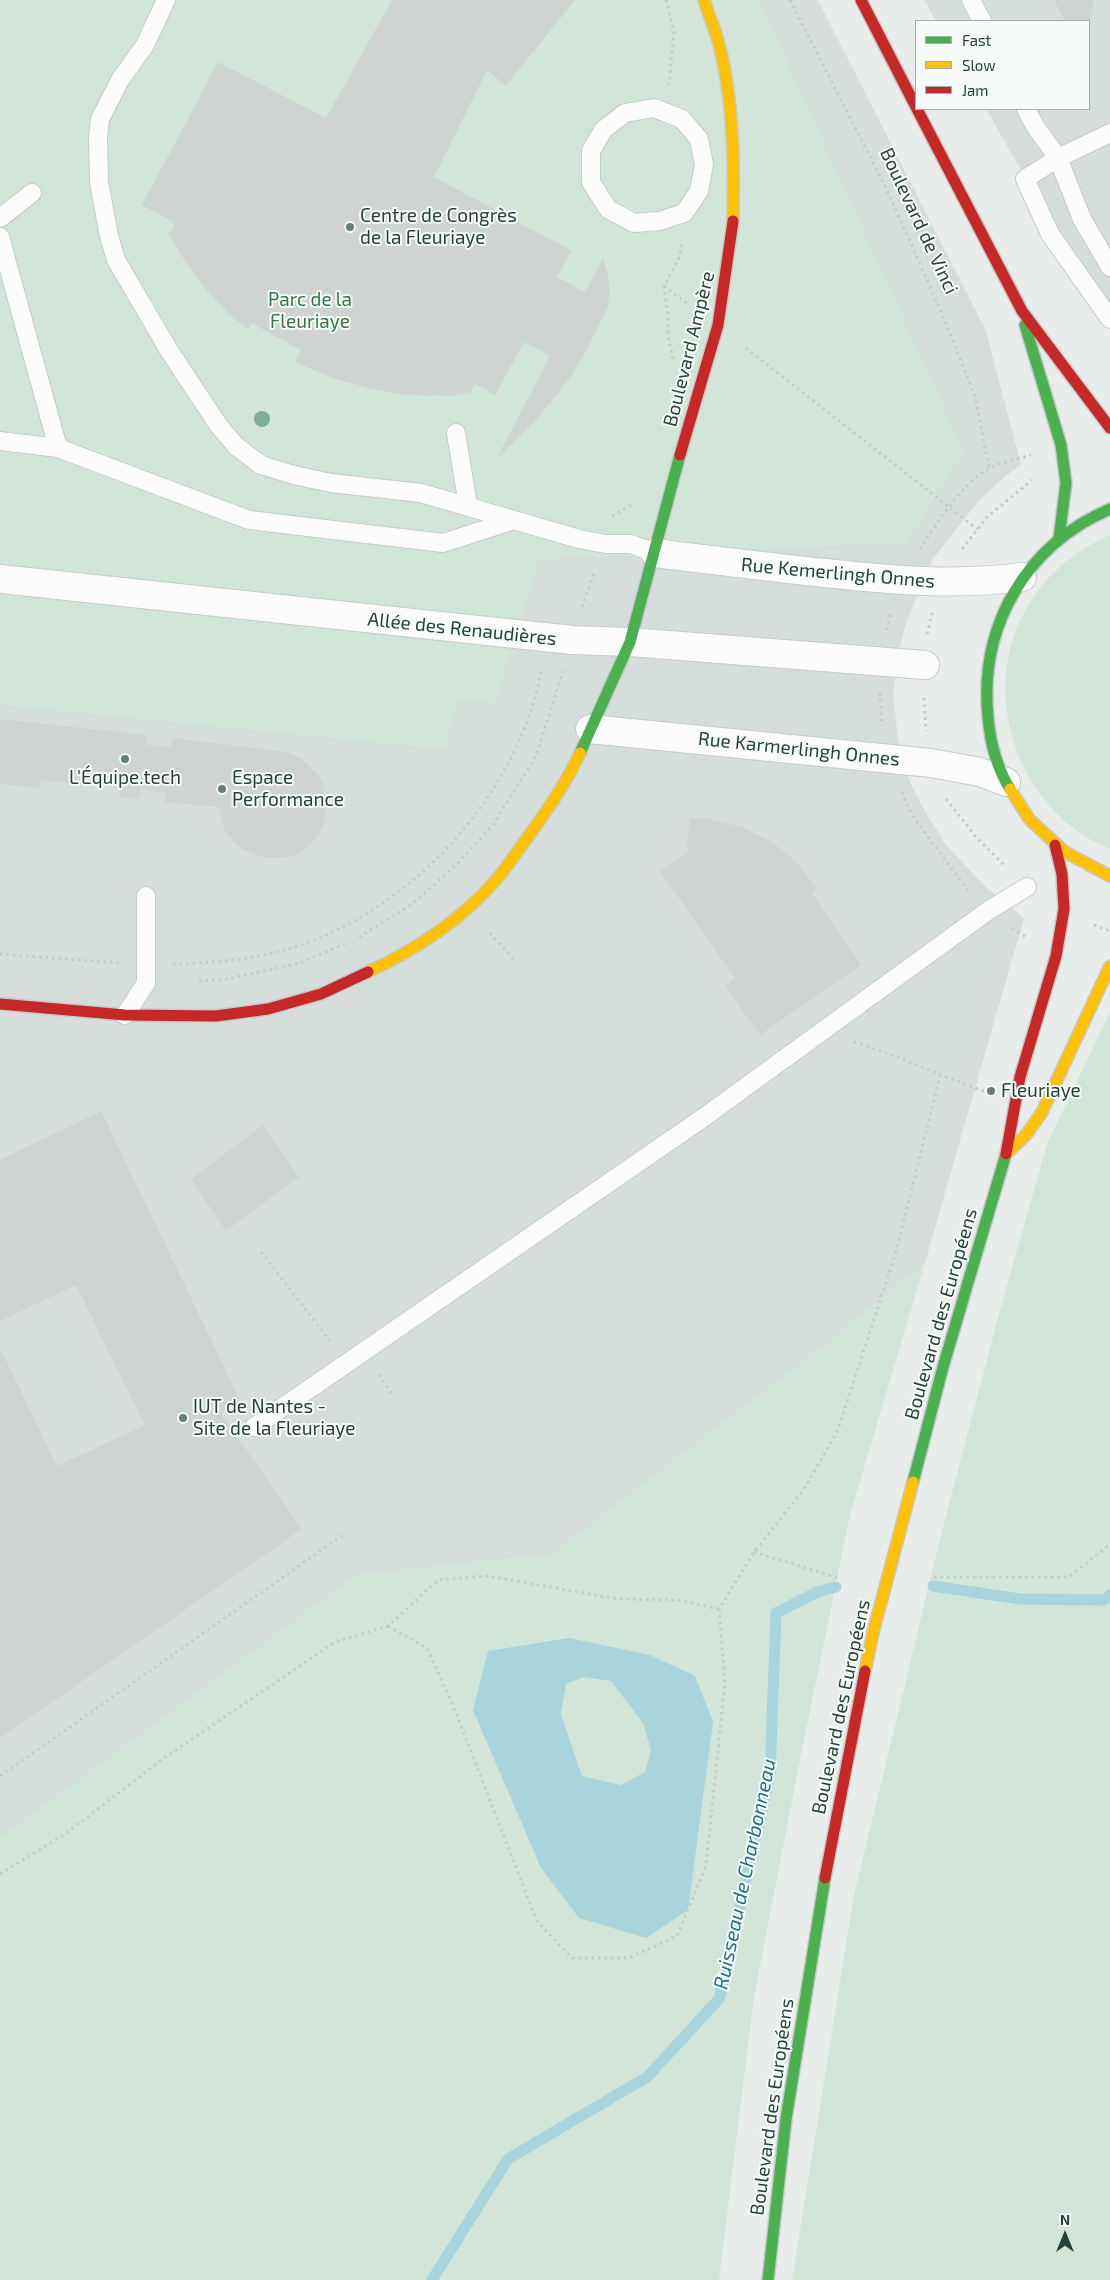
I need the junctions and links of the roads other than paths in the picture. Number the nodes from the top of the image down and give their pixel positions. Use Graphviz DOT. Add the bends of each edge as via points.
graph roads {
  1 [pos="166,0"];
  2 [pos="704,0"];
  3 [pos="861,0"];
  4 [pos="971,0"];
  5 [pos="981,20"];
  6 [pos="915,104"];
  7 [pos="918,110"];
  8 [pos="1027,110"];
  9 [pos="1110,133"];
  10 [pos="1058,158"];
  11 [pos="704,165"];
  12 [pos="734,174"];
  13 [pos="32,193"];
  14 [pos="0,218"];
  15 [pos="0,237"];
  16 [pos="1110,267"];
  17 [pos="1022,311"];
  18 [pos="1110,319"];
  19 [pos="1110,428"];
  20 [pos="456,433"];
  21 [pos="0,441"];
  22 [pos="58,448"];
  23 [pos="468,505"];
  24 [pos="1110,509"];
  25 [pos="514,520"];
  26 [pos="1059,538"];
  27 [pos="655,552"];
  28 [pos="1022,577"];
  29 [pos="0,579"];
  30 [pos="630,642"];
  31 [pos="925,665"];
  32 [pos="590,729"];
  33 [pos="1006,782"];
  34 [pos="1055,844"];
  35 [pos="1110,876"];
  36 [pos="1027,887"];
  37 [pos="146,896"];
  38 [pos="1110,966"];
  39 [pos="0,1004"];
  40 [pos="125,1015"];
  41 [pos="1006,1154"];
  42 [pos="254,1427"];
  43 [pos="768,2280"];
  1 -- 23 [label="lane" via="144,46 120,80 100,119 99,182 116,260 131,288 219,426 236,446 261,465 330,483 421,493"];
  2 -- 12 [label="main road, Boulevard Ampère" via="720,48"];
  3 -- 6 [label="main road"];
  4 -- 5 [label="lane"];
  7 -- 17 [label="main road"];
  8 -- 10 [label="lane"];
  9 -- 10 [label="lane"];
  10 -- 16 [label="lane" via="1082,219"];
  10 -- 18 [label="lane" via="1025,180 1050,234"];
  11 -- 11 [label="lane" via="699,139 682,119 654,108 625,113 603,130 591,151 591,182 608,209 634,223 660,221 684,212 699,191"];
  11 -- 12 [label="lane"];
  12 -- 27 [label="main road, Boulevard Ampère" via="733,230 718,326"];
  13 -- 14 [label="lane"];
  15 -- 22 [label="lane"];
  17 -- 19 [label="main road"];
  17 -- 26 [label="main road" via="1061,445 1066,484"];
  20 -- 23 [label="lane"];
  21 -- 22 [label="lane"];
  22 -- 25 [label="lane" via="249,520 443,543"];
  23 -- 25 [label="lane"];
  24 -- 26 [label="main road"];
  25 -- 27 [label="lane" via="579,539 631,544"];
  26 -- 28 [label="main road"];
  27 -- 28 [label="street, Rue Kemerlingh Onnes" via="901,581 942,583"];
  27 -- 30 [label="main road, Boulevard Ampère"];
  28 -- 33 [label="main road" via="994,631 986,662 984,692 988,731"];
  29 -- 30 [label="street, Allée des Renaudières" via="560,639"];
  30 -- 31 [label="street, Allée des Renaudières"];
  30 -- 32 [label="main road, Boulevard Ampère"];
  32 -- 33 [label="street, Rue Karmerlingh Onnes" via="931,763 980,772"];
  32 -- 40 [label="main road, Boulevard Ampère" via="570,775 496,880 441,929 383,965 321,994 268,1008 216,1016"];
  33 -- 34 [label="main road" via="1027,816"];
  34 -- 35 [label="main road" via="1094,870"];
  34 -- 41 [label="main road, Boulevard des Européens" via="1062,874 1064,909 1056,956 1015,1102"];
  36 -- 42 [label="lane" via="988,910 692,1125"];
  37 -- 40 [label="lane" via="146,983"];
  38 -- 41 [label="main road" via="1042,1112 1026,1135"];
  39 -- 40 [label="main road, Boulevard Ampère"];
  41 -- 43 [label="main road, Boulevard des Européens" via="943,1367 871,1642 811,1953 786,2119"];
}
